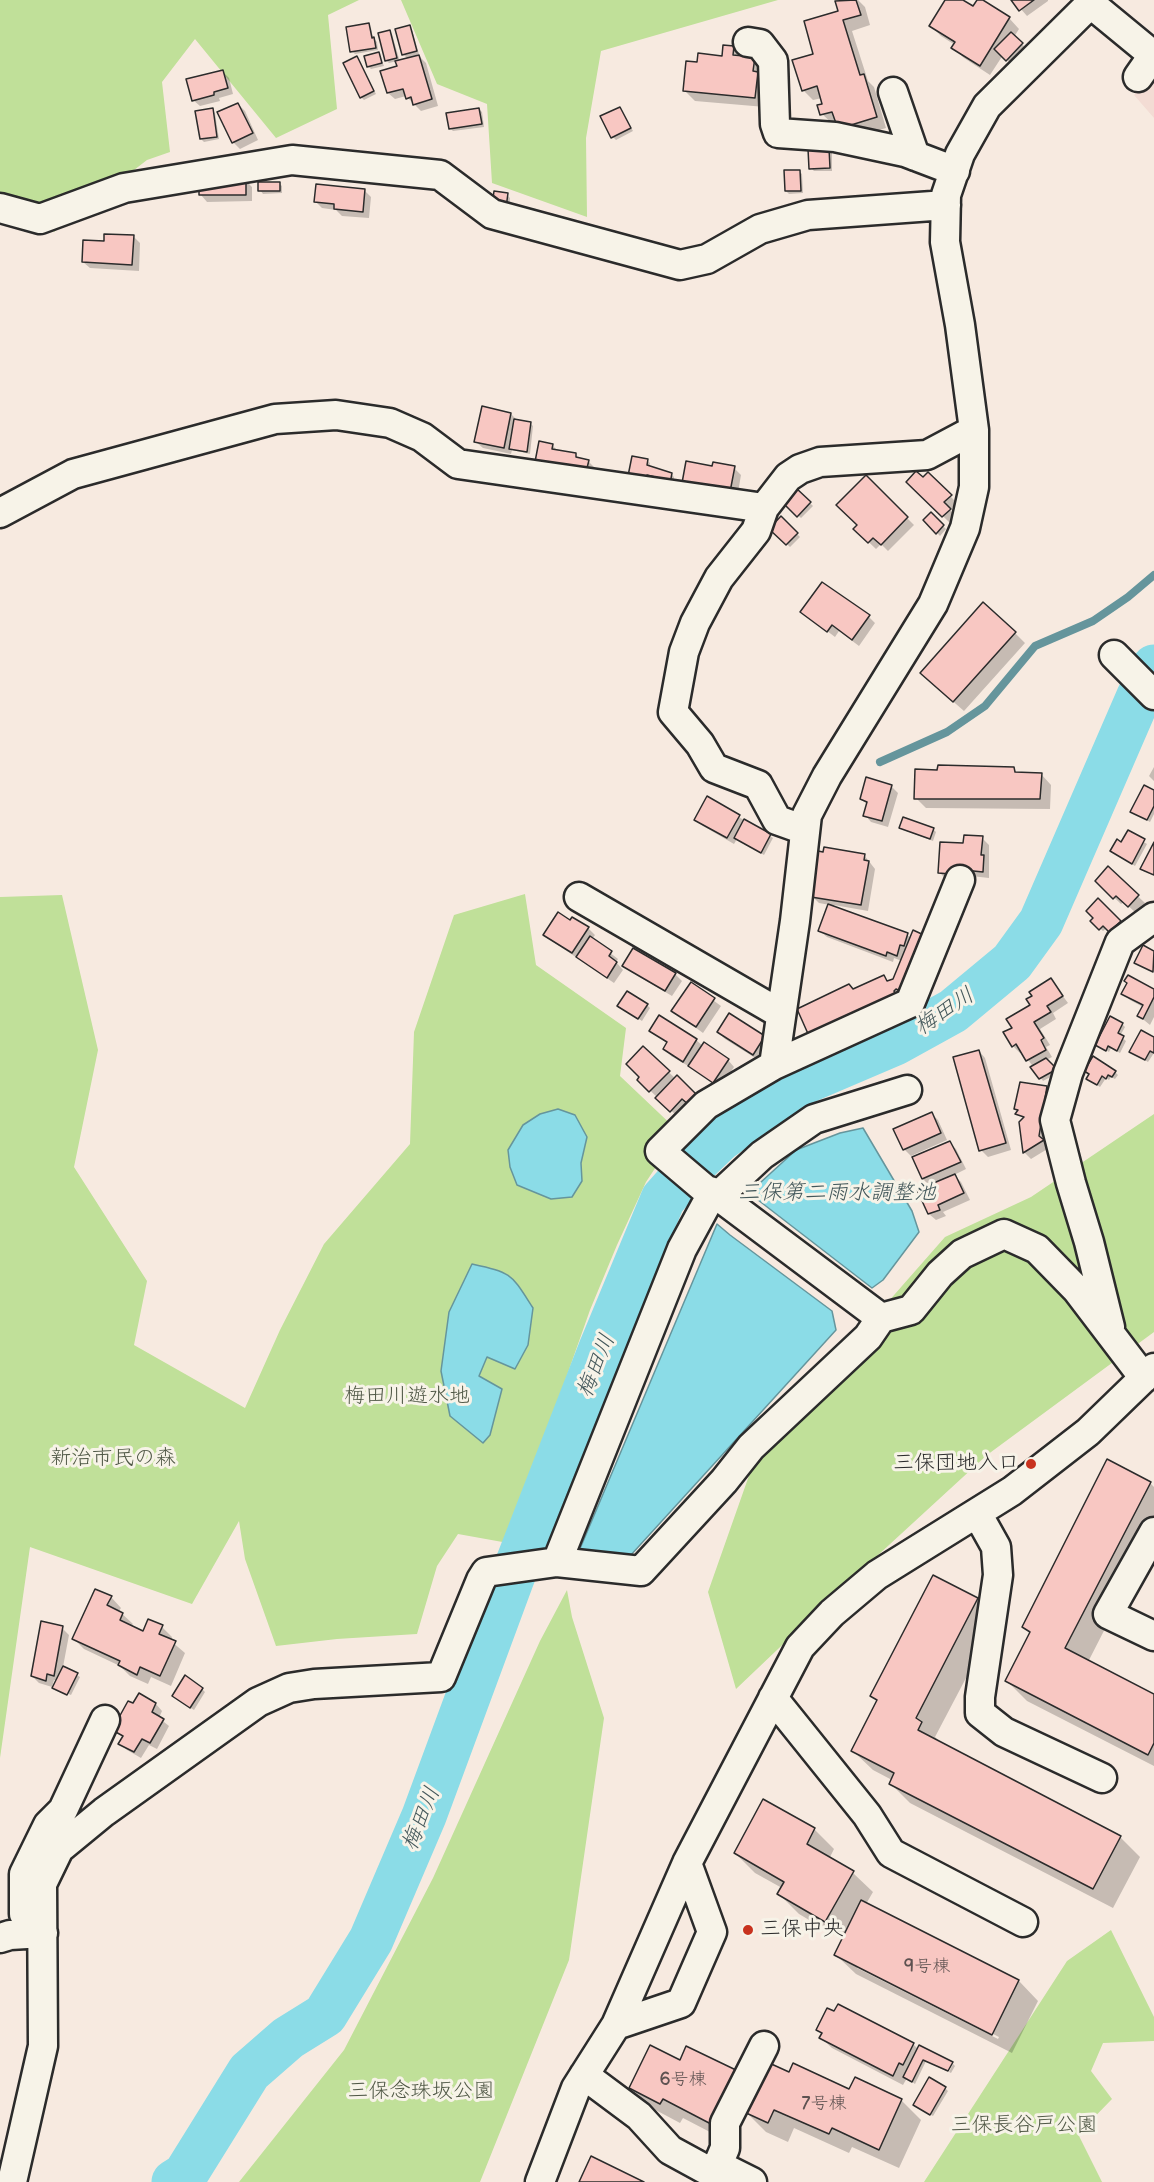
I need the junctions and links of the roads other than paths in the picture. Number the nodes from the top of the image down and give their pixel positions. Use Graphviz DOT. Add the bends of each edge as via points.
graph roads {
  1 [pos="1092,2"];
  2 [pos="748,42"];
  3 [pos="1149,62"];
  4 [pos="893,92"];
  5 [pos="915,156"];
  6 [pos="955,171"];
  7 [pos="946,206"];
  8 [pos="0,208"];
  9 [pos="974,430"];
  10 [pos="764,508"];
  11 [pos="0,513"];
  12 [pos="1118,658"];
  13 [pos="1154,695"];
  14 [pos="805,830"];
  15 [pos="960,880"];
  16 [pos="579,897"];
  17 [pos="1154,917"];
  18 [pos="781,1014"];
  19 [pos="774,1065"];
  20 [pos="907,1090"];
  21 [pos="712,1193"];
  22 [pos="882,1318"];
  23 [pos="1113,1337"];
  24 [pos="1149,1373"];
  25 [pos="977,1513"];
  26 [pos="1154,1532"];
  27 [pos="555,1562"];
  28 [pos="1154,1636"];
  29 [pos="773,1698"];
  30 [pos="105,1720"];
  31 [pos="1102,1778"];
  32 [pos="687,1863"];
  33 [pos="1023,1922"];
  34 [pos="22,1935"];
  35 [pos="616,2025"];
  36 [pos="764,2046"];
  37 [pos="584,2076"];
  38 [pos="714,2174"];
  39 [pos="12,2182"];
  40 [pos="540,2182"];
  41 [pos="752,2182"];
  1 -- 3 [label="street"];
  1 -- 6 [label="street" via="987,106 960,154"];
  2 -- 5 [label="street" via="759,44 773,61 777,133 835,136"];
  4 -- 5 [label="street"];
  5 -- 6 [label="street"];
  6 -- 7 [label="street"];
  7 -- 8 [label="street" via="808,215 760,229 707,259 680,265 492,214 440,176 292,160 124,188 40,219"];
  7 -- 9 [label="street" via="945,242"];
  9 -- 10 [label="street" via="927,455 820,462 800,469 788,477"];
  9 -- 14 [label="street" via="974,487 965,528 933,604 827,776 807,815"];
  10 -- 11 [label="street" via="458,464 422,438 390,423 336,415 275,419 73,474"];
  10 -- 14 [label="street" via="756,531 719,578 695,623 684,652 673,712 714,768 758,785 777,820"];
  12 -- 13 [label="street"];
  14 -- 18 [label="street"];
  15 -- 19 [label="street" via="910,1003"];
  16 -- 18 [label="street"];
  17 -- 23 [label="street" via="1120,942 1068,1073 1055,1120"];
  18 -- 19 [label="street"];
  19 -- 21 [label="street" via="706,1105 660,1151"];
  20 -- 21 [label="street" via="814,1119"];
  21 -- 22 [label="street"];
  21 -- 27 [label="street" via="682,1249"];
  22 -- 23 [label="street" via="911,1310 962,1254 1004,1234 1037,1250 1077,1290"];
  22 -- 27 [label="street" via="868,1337 751,1447 641,1571"];
  23 -- 24 [label="street"];
  24 -- 25 [label="street" via="1088,1432"];
  25 -- 29 [label="street" via="877,1575 832,1613 800,1647"];
  25 -- 31 [label="street" via="996,1546 998,1575 980,1713 1004,1732"];
  26 -- 28 [label="street" via="1108,1614"];
  27 -- 34 [label="street" via="486,1572 441,1677 314,1684 289,1688 258,1702 104,1812 59,1850"];
  29 -- 32 [label="street"];
  29 -- 33 [label="street" via="867,1815 891,1853"];
  30 -- 34 [label="street" via="63,1810 48,1825 24,1874"];
  32 -- 35 [label="street"];
  32 -- 35 [label="street" via="712,1932 681,2003"];
  34 -- 39 [label="street" via="43,2046"];
  35 -- 37 [label="street"];
  36 -- 38 [label="street" via="725,2123 725,2148"];
  37 -- 38 [label="street" via="639,2116 670,2150"];
  37 -- 40 [label="street"];
  38 -- 41 [label="street" via="730,2171"];
}
